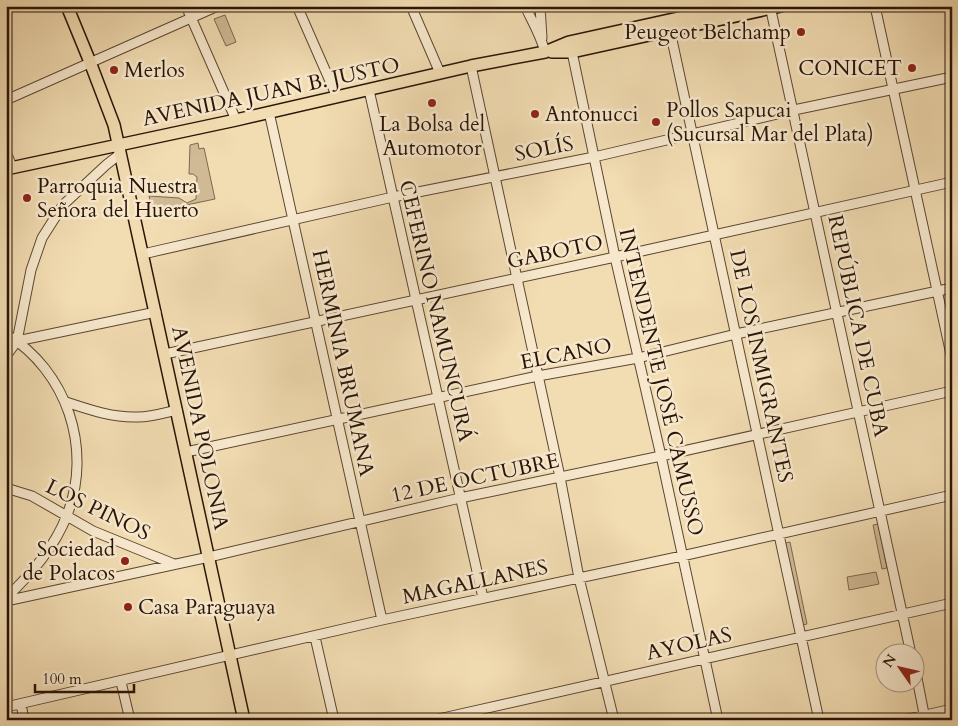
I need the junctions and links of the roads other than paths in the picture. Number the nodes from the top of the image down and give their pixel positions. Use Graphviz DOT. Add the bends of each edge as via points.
graph roads {
  1 [pos="67,6"];
  2 [pos="186,6"];
  3 [pos="218,6"];
  4 [pos="297,6"];
  5 [pos="411,6"];
  6 [pos="525,6"];
  7 [pos="540,6"];
  8 [pos="875,6"];
  9 [pos="774,7"];
  10 [pos="731,9"];
  11 [pos="192,18"];
  12 [pos="669,26"];
  13 [pos="544,46"];
  14 [pos="572,52"];
  15 [pos="90,62"];
  16 [pos="471,66"];
  17 [pos="440,74"];
  18 [pos="952,77"];
  19 [pos="892,89"];
  20 [pos="369,90"];
  21 [pos="336,97"];
  22 [pos="6,100"];
  23 [pos="794,110"];
  24 [pos="269,112"];
  25 [pos="236,120"];
  26 [pos="692,133"];
  27 [pos="119,149"];
  28 [pos="6,152"];
  29 [pos="594,157"];
  30 [pos="9,168"];
  31 [pos="495,176"];
  32 [pos="952,182"];
  33 [pos="915,191"];
  34 [pos="393,197"];
  35 [pos="816,213"];
  36 [pos="293,219"];
  37 [pos="714,235"];
  38 [pos="143,254"];
  39 [pos="615,257"];
  40 [pos="517,278"];
  41 [pos="952,288"];
  42 [pos="937,291"];
  43 [pos="416,300"];
  44 [pos="156,312"];
  45 [pos="837,313"];
  46 [pos="316,321"];
  47 [pos="6,334"];
  48 [pos="736,334"];
  49 [pos="18,341"];
  50 [pos="165,354"];
  51 [pos="6,356"];
  52 [pos="638,358"];
  53 [pos="952,359"];
  54 [pos="538,376"];
  55 [pos="952,392"];
  56 [pos="438,398"];
  57 [pos="66,402"];
  58 [pos="177,410"];
  59 [pos="859,412"];
  60 [pos="337,419"];
  61 [pos="757,434"];
  62 [pos="186,452"];
  63 [pos="661,456"];
  64 [pos="560,477"];
  65 [pos="6,488"];
  66 [pos="952,495"];
  67 [pos="460,498"];
  68 [pos="880,511"];
  69 [pos="67,515"];
  70 [pos="360,521"];
  71 [pos="779,533"];
  72 [pos="682,556"];
  73 [pos="209,557"];
  74 [pos="174,565"];
  75 [pos="580,578"];
  76 [pos="6,598"];
  77 [pos="483,598"];
  78 [pos="6,601"];
  79 [pos="952,603"];
  80 [pos="903,614"];
  81 [pos="382,620"];
  82 [pos="315,637"];
  83 [pos="801,637"];
  84 [pos="909,644"];
  85 [pos="230,655"];
  86 [pos="704,658"];
  87 [pos="121,682"];
  88 [pos="605,682"];
  89 [pos="920,694"];
  90 [pos="20,704"];
  91 [pos="6,707"];
  92 [pos="952,709"];
  93 [pos="925,717"];
  94 [pos="24,720"];
  95 [pos="130,720"];
  96 [pos="244,720"];
  97 [pos="334,720"];
  98 [pos="434,720"];
  99 [pos="614,720"];
  100 [pos="718,720"];
  101 [pos="819,720"];
  102 [pos="904,720"];
  1 -- 15 [label="main road, AVENIDA POLONIA"];
  2 -- 11 [label="street"];
  3 -- 11 [label="street"];
  4 -- 21 [label="street"];
  5 -- 17 [label="street"];
  6 -- 13 [label="street"];
  7 -- 13 [label="street"];
  8 -- 19 [label="street"];
  9 -- 10 [label="main road, AVENIDA JUAN B. JUSTO"];
  9 -- 23 [label="street, REPÚBLICA DE CUBA"];
  10 -- 12 [label="main road, AVENIDA JUAN B. JUSTO"];
  11 -- 15 [label="street"];
  11 -- 25 [label="street"];
  12 -- 13 [label="main road, AVENIDA JUAN B. JUSTO"];
  12 -- 14 [label="main road, AVENIDA JUAN B. JUSTO"];
  12 -- 26 [label="street, DE LOS INMIGRANTES"];
  13 -- 14 [label="main road, AVENIDA JUAN B. JUSTO"];
  13 -- 16 [label="main road, AVENIDA JUAN B. JUSTO"];
  14 -- 29 [label="street, INTENDENTE JOSÉ CAMUSSO"];
  15 -- 22 [label="street"];
  15 -- 27 [label="main road, AVENIDA POLONIA" via="114,125"];
  16 -- 17 [label="main road, AVENIDA JUAN B. JUSTO"];
  16 -- 31 [label="street"];
  17 -- 20 [label="main road, AVENIDA JUAN B. JUSTO"];
  18 -- 19 [label="street, SOLÍS"];
  19 -- 23 [label="street, SOLÍS"];
  19 -- 33 [label="street"];
  20 -- 21 [label="main road, AVENIDA JUAN B. JUSTO"];
  20 -- 34 [label="street, CEFERINO NAMUNCURÁ"];
  21 -- 24 [label="main road, AVENIDA JUAN B. JUSTO"];
  23 -- 26 [label="street, SOLÍS"];
  23 -- 35 [label="street, REPÚBLICA DE CUBA"];
  24 -- 25 [label="main road, AVENIDA JUAN B. JUSTO"];
  24 -- 36 [label="street, HERMINIA BRUMANA"];
  25 -- 27 [label="main road, AVENIDA JUAN B. JUSTO"];
  26 -- 29 [label="street, SOLÍS"];
  26 -- 37 [label="street, DE LOS INMIGRANTES"];
  27 -- 30 [label="main road, AVENIDA JUAN B. JUSTO"];
  27 -- 38 [label="main road, AVENIDA POLONIA"];
  27 -- 49 [label="street" via="63,205 42,238 31,270"];
  28 -- 30 [label="street"];
  29 -- 31 [label="street, SOLÍS"];
  29 -- 39 [label="street, INTENDENTE JOSÉ CAMUSSO"];
  31 -- 34 [label="street, SOLÍS"];
  31 -- 40 [label="street"];
  32 -- 33 [label="street, GABOTO"];
  33 -- 35 [label="street, GABOTO"];
  33 -- 42 [label="street"];
  34 -- 36 [label="street, SOLÍS"];
  34 -- 43 [label="street, CEFERINO NAMUNCURÁ"];
  35 -- 37 [label="street, GABOTO"];
  35 -- 45 [label="street, REPÚBLICA DE CUBA"];
  36 -- 38 [label="street, SOLÍS"];
  36 -- 46 [label="street, HERMINIA BRUMANA"];
  37 -- 39 [label="street, GABOTO"];
  37 -- 48 [label="street, DE LOS INMIGRANTES"];
  38 -- 44 [label="main road, AVENIDA POLONIA"];
  39 -- 40 [label="street, GABOTO"];
  39 -- 52 [label="street, INTENDENTE JOSÉ CAMUSSO"];
  40 -- 43 [label="street, GABOTO"];
  40 -- 54 [label="street"];
  41 -- 42 [label="street, ELCANO"];
  42 -- 45 [label="street, ELCANO"];
  42 -- 53 [label="street"];
  43 -- 46 [label="street, GABOTO"];
  43 -- 56 [label="street, CEFERINO NAMUNCURÁ"];
  44 -- 49 [label="street"];
  44 -- 50 [label="main road, AVENIDA POLONIA"];
  45 -- 48 [label="street, ELCANO"];
  45 -- 59 [label="street, REPÚBLICA DE CUBA"];
  46 -- 50 [label="street, GABOTO"];
  46 -- 60 [label="street, HERMINIA BRUMANA"];
  47 -- 49 [label="street"];
  48 -- 52 [label="street, ELCANO"];
  48 -- 61 [label="street, DE LOS INMIGRANTES"];
  49 -- 51 [label="street"];
  49 -- 57 [label="street" via="42,365"];
  50 -- 58 [label="main road, AVENIDA POLONIA"];
  52 -- 54 [label="street, ELCANO"];
  52 -- 63 [label="street, INTENDENTE JOSÉ CAMUSSO"];
  54 -- 56 [label="street, ELCANO"];
  54 -- 64 [label="street"];
  55 -- 59 [label="street, 12 DE OCTUBRE"];
  56 -- 60 [label="street, ELCANO"];
  56 -- 67 [label="street, CEFERINO NAMUNCURÁ"];
  57 -- 58 [label="street" via="117,416 148,417"];
  57 -- 69 [label="street" via="77,458"];
  58 -- 62 [label="main road, AVENIDA POLONIA"];
  59 -- 61 [label="street, 12 DE OCTUBRE"];
  59 -- 68 [label="street, REPÚBLICA DE CUBA"];
  60 -- 62 [label="street, ELCANO"];
  60 -- 70 [label="street, HERMINIA BRUMANA"];
  61 -- 63 [label="street, 12 DE OCTUBRE"];
  61 -- 71 [label="street, DE LOS INMIGRANTES"];
  62 -- 73 [label="main road, AVENIDA POLONIA"];
  63 -- 64 [label="street, 12 DE OCTUBRE"];
  63 -- 72 [label="street, INTENDENTE JOSÉ CAMUSSO"];
  64 -- 67 [label="street, 12 DE OCTUBRE"];
  64 -- 75 [label="street"];
  65 -- 69 [label="street, LOS PINOS" via="32,496"];
  66 -- 68 [label="street, MAGALLANES"];
  67 -- 70 [label="street, 12 DE OCTUBRE"];
  67 -- 77 [label="street, CEFERINO NAMUNCURÁ"];
  68 -- 71 [label="street, MAGALLANES"];
  68 -- 80 [label="street, REPÚBLICA DE CUBA"];
  69 -- 74 [label="street, LOS PINOS" via="93,531"];
  69 -- 76 [label="street" via="45,555"];
  70 -- 73 [label="street, 12 DE OCTUBRE"];
  70 -- 81 [label="street, HERMINIA BRUMANA"];
  71 -- 72 [label="street, MAGALLANES"];
  71 -- 83 [label="street, DE LOS INMIGRANTES"];
  72 -- 75 [label="street, MAGALLANES"];
  72 -- 86 [label="street, INTENDENTE JOSÉ CAMUSSO"];
  73 -- 74 [label="street, 12 DE OCTUBRE"];
  73 -- 85 [label="main road, AVENIDA POLONIA"];
  74 -- 78 [label="street, 12 DE OCTUBRE"];
  75 -- 77 [label="street, MAGALLANES"];
  75 -- 88 [label="street"];
  77 -- 81 [label="street, MAGALLANES"];
  79 -- 80 [label="street, AYOLAS"];
  80 -- 83 [label="street, AYOLAS"];
  80 -- 84 [label="street, REPÚBLICA DE CUBA"];
  81 -- 82 [label="street, MAGALLANES"];
  82 -- 85 [label="street, MAGALLANES"];
  82 -- 97 [label="street"];
  83 -- 86 [label="street, AYOLAS"];
  83 -- 101 [label="street, DE LOS INMIGRANTES"];
  85 -- 87 [label="street, MAGALLANES"];
  85 -- 96 [label="main road, AVENIDA POLONIA"];
  86 -- 88 [label="street, AYOLAS"];
  86 -- 100 [label="street, INTENDENTE JOSÉ CAMUSSO"];
  87 -- 90 [label="street, MAGALLANES"];
  87 -- 95 [label="street"];
  88 -- 98 [label="street, AYOLAS"];
  88 -- 99 [label="street"];
  89 -- 93 [label="street"];
  90 -- 91 [label="street, MAGALLANES"];
  90 -- 94 [label="street"];
  92 -- 93 [label="street"];
  93 -- 102 [label="street"];
}
